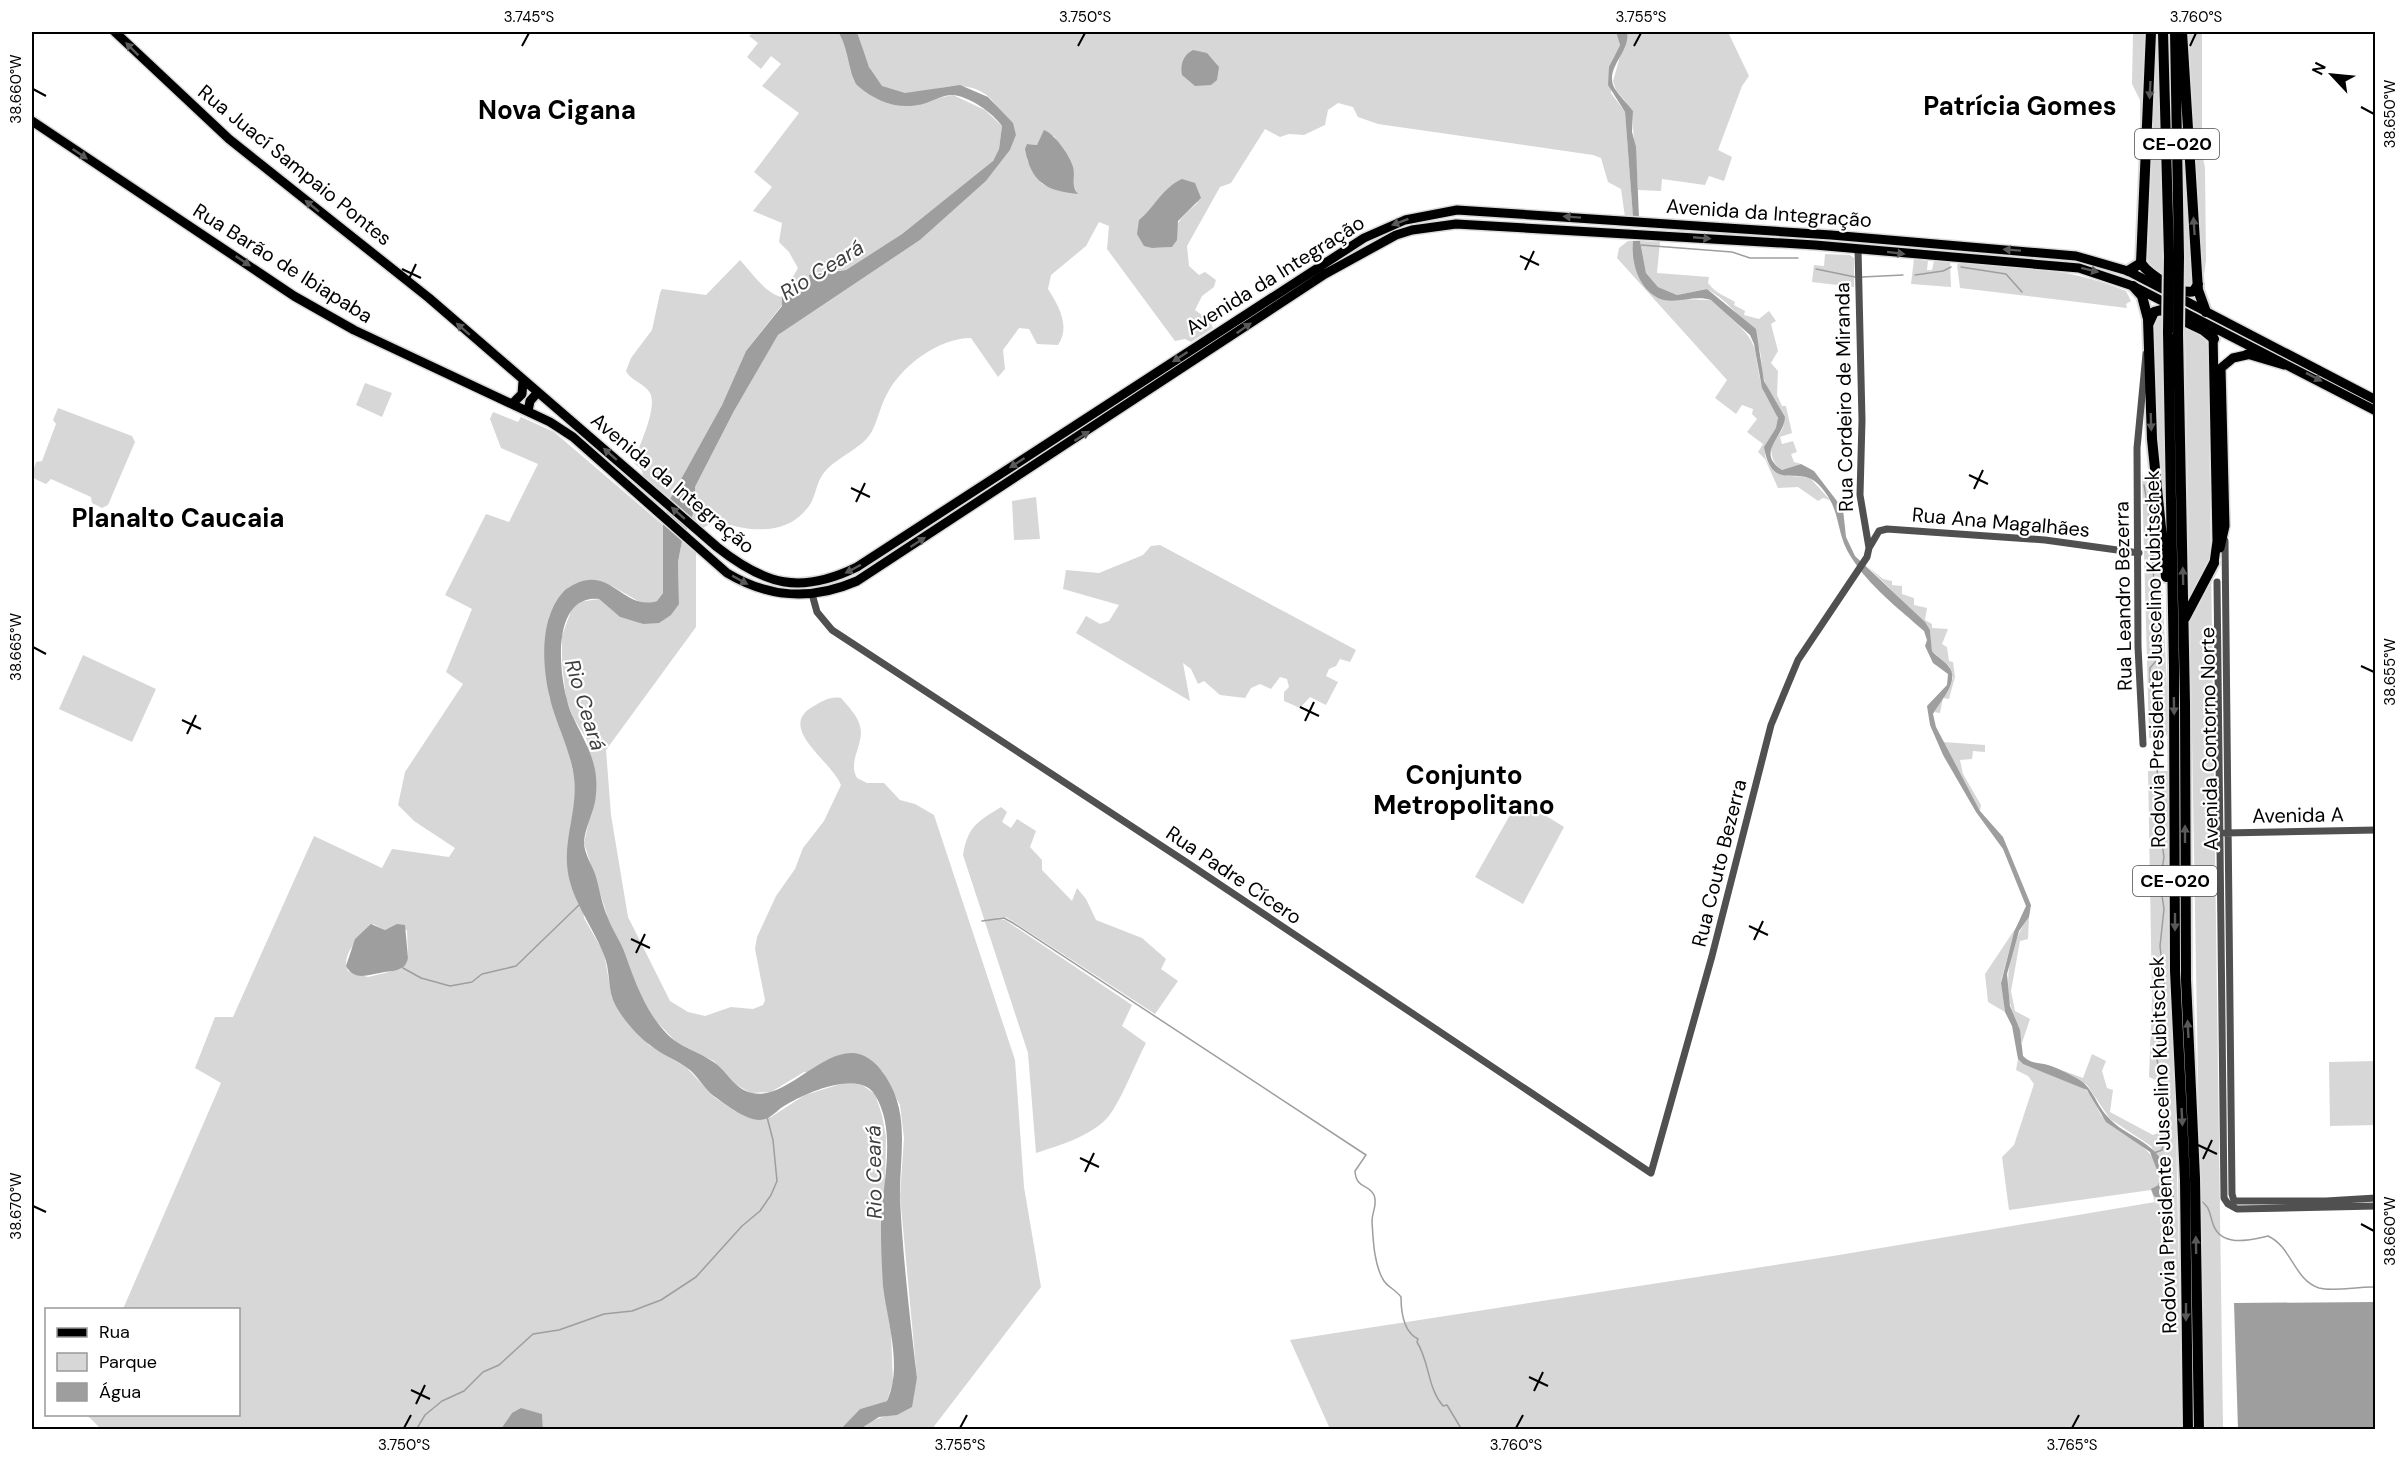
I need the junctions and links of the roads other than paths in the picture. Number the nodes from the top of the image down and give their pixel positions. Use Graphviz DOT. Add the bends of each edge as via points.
graph roads {
  1 [pos="115,32"];
  2 [pos="2151,32"];
  3 [pos="2163,32"];
  4 [pos="2175,32"];
  5 [pos="2182,32"];
  6 [pos="32,121"];
  7 [pos="1800,233"];
  8 [pos="1831,235"];
  9 [pos="1799,244"];
  10 [pos="1829,247"];
  11 [pos="1858,249"];
  12 [pos="2174,256"];
  13 [pos="2141,263"];
  14 [pos="2128,271"];
  15 [pos="2198,284"];
  16 [pos="2133,286"];
  17 [pos="2206,312"];
  18 [pos="2149,324"];
  19 [pos="2213,326"];
  20 [pos="1220,331"];
  21 [pos="2173,333"];
  22 [pos="2214,339"];
  23 [pos="1205,340"];
  24 [pos="1226,341"];
  25 [pos="2149,343"];
  26 [pos="1211,350"];
  27 [pos="2261,354"];
  28 [pos="2218,369"];
  29 [pos="523,381"];
  30 [pos="538,393"];
  31 [pos="2376,400"];
  32 [pos="512,404"];
  33 [pos="528,411"];
  34 [pos="2376,411"];
  35 [pos="1864,528"];
  36 [pos="2224,528"];
  37 [pos="1882,530"];
  38 [pos="890,546"];
  39 [pos="1869,548"];
  40 [pos="2139,553"];
  41 [pos="897,555"];
  42 [pos="2214,563"];
  43 [pos="1857,575"];
  44 [pos="2217,582"];
  45 [pos="812,594"];
  46 [pos="2194,600"];
  47 [pos="2184,620"];
  48 [pos="2174,667"];
  49 [pos="2222,679"];
  50 [pos="2143,744"];
  51 [pos="2376,830"];
  52 [pos="2225,833"];
  53 [pos="1651,1173"];
  54 [pos="2376,1198"];
  55 [pos="2231,1202"];
  56 [pos="2376,1206"];
  57 [pos="2188,1430"];
  58 [pos="2199,1430"];
  29 -- 1 [label="main road, Rua Juací Sampaio Pontes, one-way" via="419,291 229,139"];
  2 -- 13 [label="highway, one-way"];
  3 -- 12 [label="highway, Rodovia Presidente Juscelino Kubitschek / CE-020"];
  4 -- 12 [label="highway, Rodovia Presidente Juscelino Kubitschek / CE-020"];
  15 -- 5 [label="highway, one-way"];
  6 -- 32 [label="main road, Rua Barão de Ibiapaba, one-way" via="294,296 354,330"];
  7 -- 8 [label="main road, Avenida da Integração"];
  7 -- 9 [label="main road"];
  7 -- 20 [label="main road, Avenida da Integração, one-way" via="1517,213 1457,210 1429,214 1364,237"];
  8 -- 10 [label="main road"];
  14 -- 8 [label="main road, Avenida da Integração, one-way" via="2076,256"];
  9 -- 10 [label="main road, Avenida da Integração"];
  24 -- 9 [label="main road, Avenida da Integração, one-way" via="1325,274 1376,244 1412,230 1484,224"];
  10 -- 11 [label="main road, Avenida da Integração"];
  11 -- 16 [label="main road, Avenida da Integração, one-way" via="2062,265 2101,273"];
  11 -- 35 [label="street, Rua Cordeiro de Miranda" via="1860,495"];
  12 -- 21 [label="highway, Rodovia Presidente Juscelino Kubitschek / CE-020, bridge"];
  13 -- 14 [label="highway"];
  13 -- 15 [label="highway" via="2150,274 2187,292 2193,292"];
  14 -- 17 [label="main road, Avenida da Integração"];
  15 -- 17 [label="highway"];
  16 -- 18 [label="highway" via="2144,302"];
  16 -- 19 [label="main road, Avenida da Integração"];
  17 -- 19 [label="main road"];
  17 -- 31 [label="main road, Avenida da Integração"];
  18 -- 22 [label="highway" via="2153,314 2161,310"];
  18 -- 25 [label="highway"];
  19 -- 22 [label="main road"];
  19 -- 27 [label="main road, Avenida da Integração"];
  20 -- 23 [label="main road, Avenida da Integração"];
  20 -- 24 [label="main road"];
  47 -- 21 [label="highway, Rodovia Presidente Juscelino Kubitschek / CE-020, one-way"];
  21 -- 48 [label="highway, Rodovia Presidente Juscelino Kubitschek / CE-020"];
  22 -- 28 [label="main road"];
  23 -- 26 [label="main road"];
  23 -- 38 [label="main road, Avenida da Integração, one-way"];
  24 -- 26 [label="main road, Avenida da Integração"];
  25 -- 40 [label="street, Rua Leandro Bezerra" via="2137,448"];
  25 -- 48 [label="highway, one-way" via="2152,440"];
  41 -- 26 [label="main road, Avenida da Integração, one-way"];
  27 -- 28 [label="main road" via="2233,358"];
  27 -- 34 [label="main road, Avenida da Integração, one-way" via="2293,366"];
  28 -- 36 [label="main road"];
  28 -- 42 [label="main road"];
  29 -- 30 [label="main road, Rua Juací Sampaio Pontes"];
  29 -- 32 [label="main road" via="522,394"];
  30 -- 33 [label="main road" via="530,401"];
  38 -- 30 [label="main road, Avenida da Integração, one-way" via="837,577 812,583 764,578 743,567 702,534"];
  32 -- 33 [label="main road, Rua Barão de Ibiapaba"];
  33 -- 45 [label="main road, Avenida da Integração, one-way" via="573,436 727,573 780,595"];
  35 -- 37 [label="street, Rua Ana Magalhães"];
  35 -- 39 [label="street, Rua Cordeiro de Miranda"];
  36 -- 42 [label="main road"];
  36 -- 49 [label="street, Avenida Contorno Norte"];
  37 -- 39 [label="street"];
  37 -- 40 [label="street, Rua Ana Magalhães" via="2045,540"];
  38 -- 41 [label="main road"];
  39 -- 43 [label="street, Rua Cordeiro de Miranda"];
  40 -- 50 [label="street, Rua Leandro Bezerra"];
  41 -- 45 [label="main road, Avenida da Integração" via="840,589"];
  42 -- 46 [label="highway"];
  43 -- 53 [label="street, Rua Couto Bezerra" via="1798,660 1771,725"];
  44 -- 46 [label="highway" via="2211,576"];
  44 -- 49 [label="street, Avenida Contorno Norte"];
  45 -- 53 [label="street, Rua Padre Cícero" via="817,612 832,630"];
  46 -- 47 [label="highway"];
  58 -- 47 [label="highway, Rodovia Presidente Juscelino Kubitschek / CE-020, one-way" via="2195,1178 2186,980"];
  48 -- 57 [label="highway, Rodovia Presidente Juscelino Kubitschek / CE-020, one-way" via="2175,971 2185,1180"];
  49 -- 52 [label="street, Avenida Contorno Norte"];
  51 -- 52 [label="street, Avenida A"];
  52 -- 55 [label="street, Avenida Contorno Norte" via="2223,1192"];
  54 -- 55 [label="street"];
  55 -- 56 [label="street" via="2236,1209"];
}
